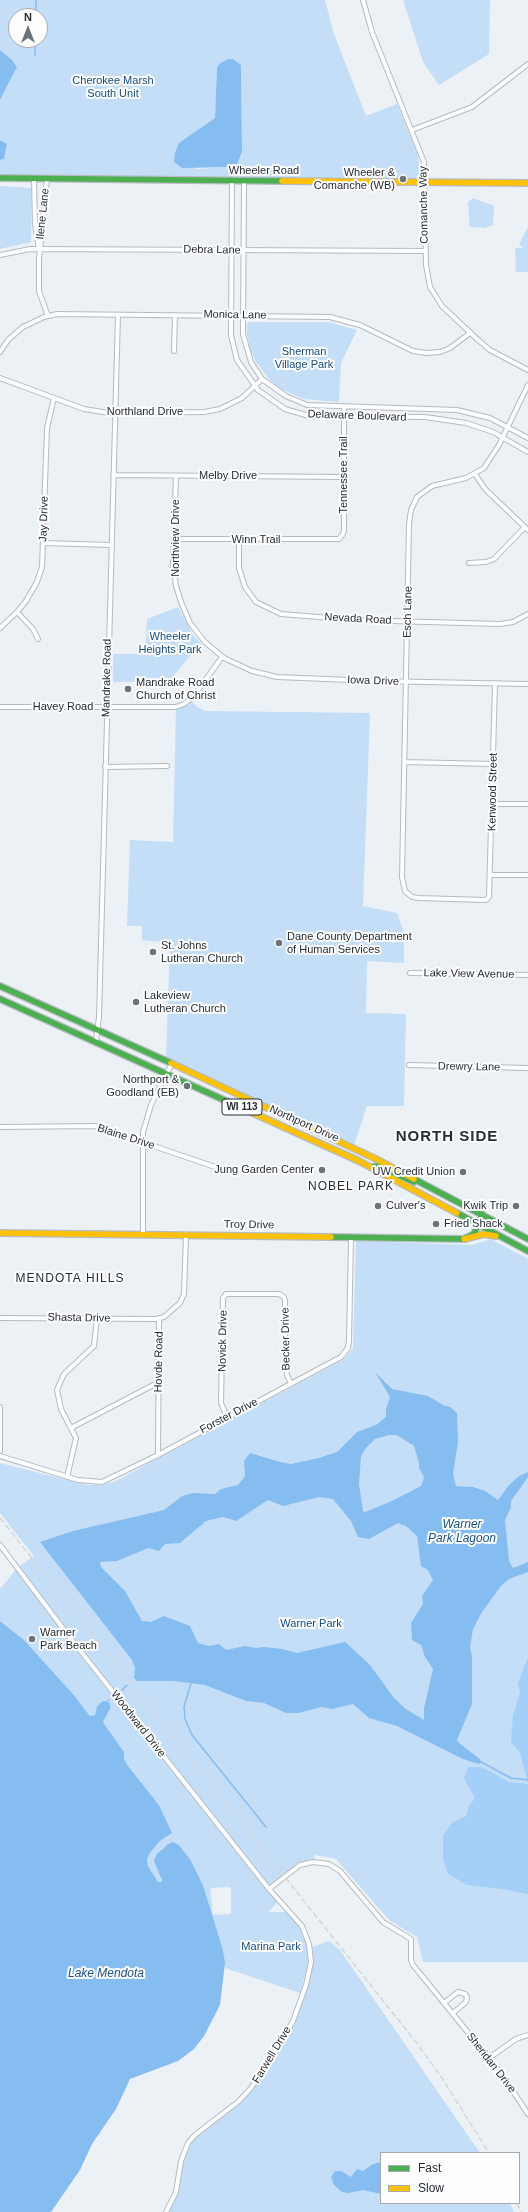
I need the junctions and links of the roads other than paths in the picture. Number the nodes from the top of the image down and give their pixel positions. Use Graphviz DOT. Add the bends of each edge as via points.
graph roads {
  1 [pos="362,0"];
  2 [pos="528,64"];
  3 [pos="412,130"];
  4 [pos="0,178"];
  5 [pos="34,179"];
  6 [pos="47,179"];
  7 [pos="232,181"];
  8 [pos="244,181"];
  9 [pos="425,183"];
  10 [pos="528,183"];
  11 [pos="39,249"];
  12 [pos="232,250"];
  13 [pos="243,251"];
  14 [pos="426,251"];
  15 [pos="0,255"];
  16 [pos="118,315"];
  17 [pos="175,315"];
  18 [pos="231,315"];
  19 [pos="243,315"];
  20 [pos="48,316"];
  21 [pos="470,333"];
  22 [pos="174,351"];
  23 [pos="0,352"];
  24 [pos="528,370"];
  25 [pos="0,378"];
  26 [pos="262,379"];
  27 [pos="528,385"];
  28 [pos="255,386"];
  29 [pos="54,398"];
  30 [pos="344,407"];
  31 [pos="115,412"];
  32 [pos="344,417"];
  33 [pos="508,426"];
  34 [pos="502,436"];
  35 [pos="528,438"];
  36 [pos="528,452"];
  37 [pos="475,474"];
  38 [pos="113,475"];
  39 [pos="176,476"];
  40 [pos="344,477"];
  41 [pos="526,528"];
  42 [pos="174,539"];
  43 [pos="238,539"];
  44 [pos="337,540"];
  45 [pos="44,543"];
  46 [pos="111,545"];
  47 [pos="469,563"];
  48 [pos="17,612"];
  49 [pos="528,614"];
  50 [pos="407,622"];
  51 [pos="0,628"];
  52 [pos="38,639"];
  53 [pos="222,657"];
  54 [pos="406,682"];
  55 [pos="495,684"];
  56 [pos="528,684"];
  57 [pos="0,707"];
  58 [pos="106,707"];
  59 [pos="404,762"];
  60 [pos="493,764"];
  61 [pos="167,766"];
  62 [pos="105,767"];
  63 [pos="492,804"];
  64 [pos="528,804"];
  65 [pos="491,875"];
  66 [pos="528,875"];
  67 [pos="488,899"];
  68 [pos="410,973"];
  69 [pos="528,975"];
  70 [pos="0,986"];
  71 [pos="0,999"];
  72 [pos="98,1029"];
  73 [pos="96,1041"];
  74 [pos="172,1063"];
  75 [pos="409,1066"];
  76 [pos="528,1068"];
  77 [pos="167,1073"];
  78 [pos="0,1127"];
  79 [pos="143,1142"];
  80 [pos="372,1168"];
  81 [pos="224,1170"];
  82 [pos="423,1184"];
  83 [pos="482,1214"];
  84 [pos="479,1224"];
  85 [pos="0,1233"];
  86 [pos="143,1234"];
  87 [pos="186,1234"];
  88 [pos="351,1237"];
  89 [pos="528,1238"];
  90 [pos="464,1239"];
  91 [pos="520,1247"];
  92 [pos="528,1251"];
  93 [pos="281,1294"];
  94 [pos="0,1318"];
  95 [pos="97,1318"];
  96 [pos="159,1318"];
  97 [pos="158,1382"];
  98 [pos="291,1384"];
  99 [pos="0,1407"];
  100 [pos="227,1418"];
  101 [pos="72,1428"];
  102 [pos="0,1450"];
  103 [pos="158,1455"];
  104 [pos="0,1456"];
  105 [pos="67,1477"];
  106 [pos="0,1545"];
  107 [pos="269,1889"];
  108 [pos="279,1900"];
  109 [pos="444,2003"];
  110 [pos="453,2013"];
  111 [pos="528,2034"];
  112 [pos="489,2058"];
  113 [pos="528,2104"];
  114 [pos="524,2107"];
  115 [pos="528,2114"];
  116 [pos="166,2212"];
  1 -- 3 [label="street, Comanche Way" via="372,32"];
  2 -- 3 [label="street" via="472,107"];
  3 -- 9 [label="street, Comanche Way" via="423,158"];
  4 -- 5 [label="main road, Wheeler Road"];
  5 -- 6 [label="main road, Wheeler Road"];
  5 -- 11 [label="street, Ilene Lane" via="34,224"];
  6 -- 7 [label="main road, Wheeler Road"];
  6 -- 11 [label="street, Ilene Lane"];
  7 -- 8 [label="main road, Wheeler Road"];
  7 -- 12 [label="street, Delaware Boulevard"];
  8 -- 9 [label="main road, Wheeler Road"];
  8 -- 13 [label="street, Delaware Boulevard"];
  9 -- 10 [label="main road, Wheeler Road"];
  9 -- 14 [label="street, Comanche Way"];
  11 -- 12 [label="street, Debra Lane"];
  11 -- 15 [label="street, Debra Lane" via="18,250"];
  11 -- 20 [label="street, Ilene Lane" via="39,291"];
  12 -- 13 [label="street, Debra Lane"];
  12 -- 18 [label="street, Delaware Boulevard"];
  13 -- 14 [label="street, Debra Lane"];
  13 -- 19 [label="street, Delaware Boulevard"];
  14 -- 21 [label="street, Comanche Way" via="428,278 433,293 442,306"];
  16 -- 17 [label="street, Monica Lane"];
  16 -- 20 [label="street, Monica Lane"];
  16 -- 31 [label="street, Mandrake Road"];
  17 -- 18 [label="street, Monica Lane"];
  17 -- 22 [label="street"];
  18 -- 19 [label="street, Monica Lane"];
  18 -- 28 [label="street, Delaware Boulevard" via="237,360"];
  19 -- 21 [label="street, Monica Lane" via="330,316 360,325 413,351 426,353 450,348"];
  19 -- 26 [label="street, Delaware Boulevard" via="243,334 248,352"];
  20 -- 23 [label="street, Monica Lane" via="18,330"];
  21 -- 24 [label="street, Comanche Way" via="490,350"];
  25 -- 29 [label="street, Northland Drive"];
  26 -- 28 [label="street, Northland Drive"];
  26 -- 30 [label="street, Delaware Boulevard" via="276,391 300,402 314,406"];
  27 -- 33 [label="street, Esch Lane"];
  28 -- 31 [label="street, Northland Drive" via="232,404 208,412"];
  28 -- 32 [label="street, Delaware Boulevard" via="277,404 294,412 309,416"];
  29 -- 31 [label="street, Northland Drive" via="84,409"];
  29 -- 45 [label="street, Jay Drive" via="47,428"];
  30 -- 32 [label="street, Tennessee Trail"];
  30 -- 33 [label="street, Delaware Boulevard" via="445,408 484,416"];
  31 -- 38 [label="street, Mandrake Road"];
  32 -- 34 [label="street, Delaware Boulevard" via="440,418 466,423"];
  32 -- 40 [label="street, Tennessee Trail"];
  33 -- 34 [label="street, Esch Lane"];
  33 -- 35 [label="street, Delaware Boulevard"];
  34 -- 36 [label="street, Delaware Boulevard"];
  34 -- 37 [label="street, Esch Lane" via="491,459"];
  37 -- 41 [label="street" via="485,489"];
  37 -- 50 [label="street, Esch Lane" via="432,486 414,502 409,524"];
  38 -- 39 [label="street, Melby Drive"];
  38 -- 46 [label="street, Mandrake Road"];
  39 -- 40 [label="street, Melby Drive"];
  39 -- 42 [label="street, Northview Drive"];
  40 -- 44 [label="street, Tennessee Trail" via="343,534"];
  41 -- 47 [label="street" via="494,559"];
  42 -- 43 [label="street, Winn Trail"];
  42 -- 53 [label="street, Northview Drive" via="175,577 180,602 198,634"];
  43 -- 44 [label="street, Winn Trail"];
  43 -- 50 [label="street, Nevada Road" via="240,578 249,595 268,609 292,616"];
  45 -- 46 [label="street"];
  45 -- 48 [label="street, Jay Drive" via="42,567 37,582"];
  46 -- 58 [label="street, Mandrake Road"];
  48 -- 51 [label="street, Jay Drive"];
  48 -- 52 [label="street"];
  49 -- 50 [label="street, Nevada Road" via="513,622 500,624"];
  50 -- 54 [label="street, Esch Lane"];
  53 -- 54 [label="street, Iowa Drive" via="252,671 277,677"];
  53 -- 58 [label="street, Havey Road" via="194,696 184,704 170,708"];
  54 -- 55 [label="street, Iowa Drive"];
  54 -- 59 [label="street, Esch Lane"];
  55 -- 56 [label="street, Iowa Drive"];
  55 -- 60 [label="street, Kenwood Street"];
  57 -- 58 [label="street, Havey Road"];
  58 -- 62 [label="street, Mandrake Road"];
  59 -- 60 [label="street"];
  59 -- 67 [label="street, Esch Lane" via="402,877 405,891 419,898"];
  60 -- 63 [label="street, Kenwood Street"];
  61 -- 62 [label="street"];
  62 -- 72 [label="street, Mandrake Road"];
  63 -- 64 [label="street"];
  63 -- 65 [label="street, Kenwood Street"];
  65 -- 66 [label="street"];
  65 -- 67 [label="street, Kenwood Street"];
  68 -- 69 [label="street, Lake View Avenue"];
  70 -- 72 [label="main road, Northport Drive / WI 113"];
  71 -- 73 [label="main road, Northport Drive / WI 113"];
  72 -- 73 [label="street, Mandrake Road"];
  72 -- 74 [label="main road, Northport Drive / WI 113"];
  73 -- 77 [label="main road, Northport Drive / WI 113"];
  74 -- 77 [label="street"];
  74 -- 82 [label="main road, Northport Drive / WI 113" via="374,1158"];
  75 -- 76 [label="street, Drewry Lane"];
  77 -- 79 [label="street" via="146,1118"];
  77 -- 80 [label="main road, Northport Drive / WI 113"];
  78 -- 79 [label="street, Blaine Drive" via="95,1126"];
  79 -- 81 [label="street, Blaine Drive"];
  79 -- 86 [label="street"];
  80 -- 82 [label="main road" via="378,1166 402,1178"];
  80 -- 84 [label="main road, Northport Drive / WI 113"];
  82 -- 83 [label="main road, Northport Drive / WI 113"];
  83 -- 84 [label="main road"];
  83 -- 89 [label="main road, Northport Drive / WI 113"];
  84 -- 90 [label="main road" via="473,1235"];
  84 -- 91 [label="main road, Northport Drive / WI 113"];
  85 -- 86 [label="main road, Troy Drive"];
  86 -- 87 [label="main road, Troy Drive"];
  87 -- 88 [label="main road, Troy Drive"];
  87 -- 96 [label="street, Hovde Road" via="184,1294 172,1311"];
  88 -- 90 [label="main road, Troy Drive"];
  88 -- 98 [label="street, Forster Drive" via="348,1348 341,1357"];
  90 -- 91 [label="main road, Troy Drive" via="489,1234"];
  91 -- 92 [label="main road, Northport Drive / WI 113"];
  93 -- 98 [label="street, Becker Drive" via="285,1301 284,1362"];
  93 -- 100 [label="street, Novick Drive" via="231,1293 224,1296 222,1403"];
  94 -- 95 [label="street, Shasta Drive"];
  95 -- 96 [label="street, Shasta Drive"];
  95 -- 101 [label="street" via="94,1346 64,1374 57,1390 61,1409"];
  96 -- 97 [label="street, Hovde Road"];
  97 -- 101 [label="street"];
  97 -- 103 [label="street, Hovde Road"];
  98 -- 100 [label="street, Forster Drive"];
  99 -- 102 [label="street"];
  100 -- 103 [label="street, Forster Drive"];
  101 -- 105 [label="street" via="77,1442"];
  103 -- 105 [label="street, Forster Drive" via="102,1482 87,1482"];
  104 -- 105 [label="street, Forster Drive"];
  106 -- 107 [label="street, Woodward Drive"];
  107 -- 108 [label="street, Woodward Drive"];
  107 -- 109 [label="street, Sheridan Drive" via="306,1863 321,1862 336,1868 383,1922 411,1939 413,1965"];
  108 -- 116 [label="street, Farwell Drive" via="302,1926 309,1944 311,1962 303,1994 282,2041 254,2084 239,2101 188,2143 181,2161 176,2192"];
  109 -- 110 [label="street, Sheridan Drive"];
  109 -- 110 [label="street" via="461,1992 467,1997 464,2004"];
  110 -- 112 [label="street, Sheridan Drive"];
  111 -- 112 [label="street" via="516,2039"];
  112 -- 114 [label="street, Sheridan Drive"];
  113 -- 114 [label="street"];
  114 -- 115 [label="street, Sheridan Drive"];
}
